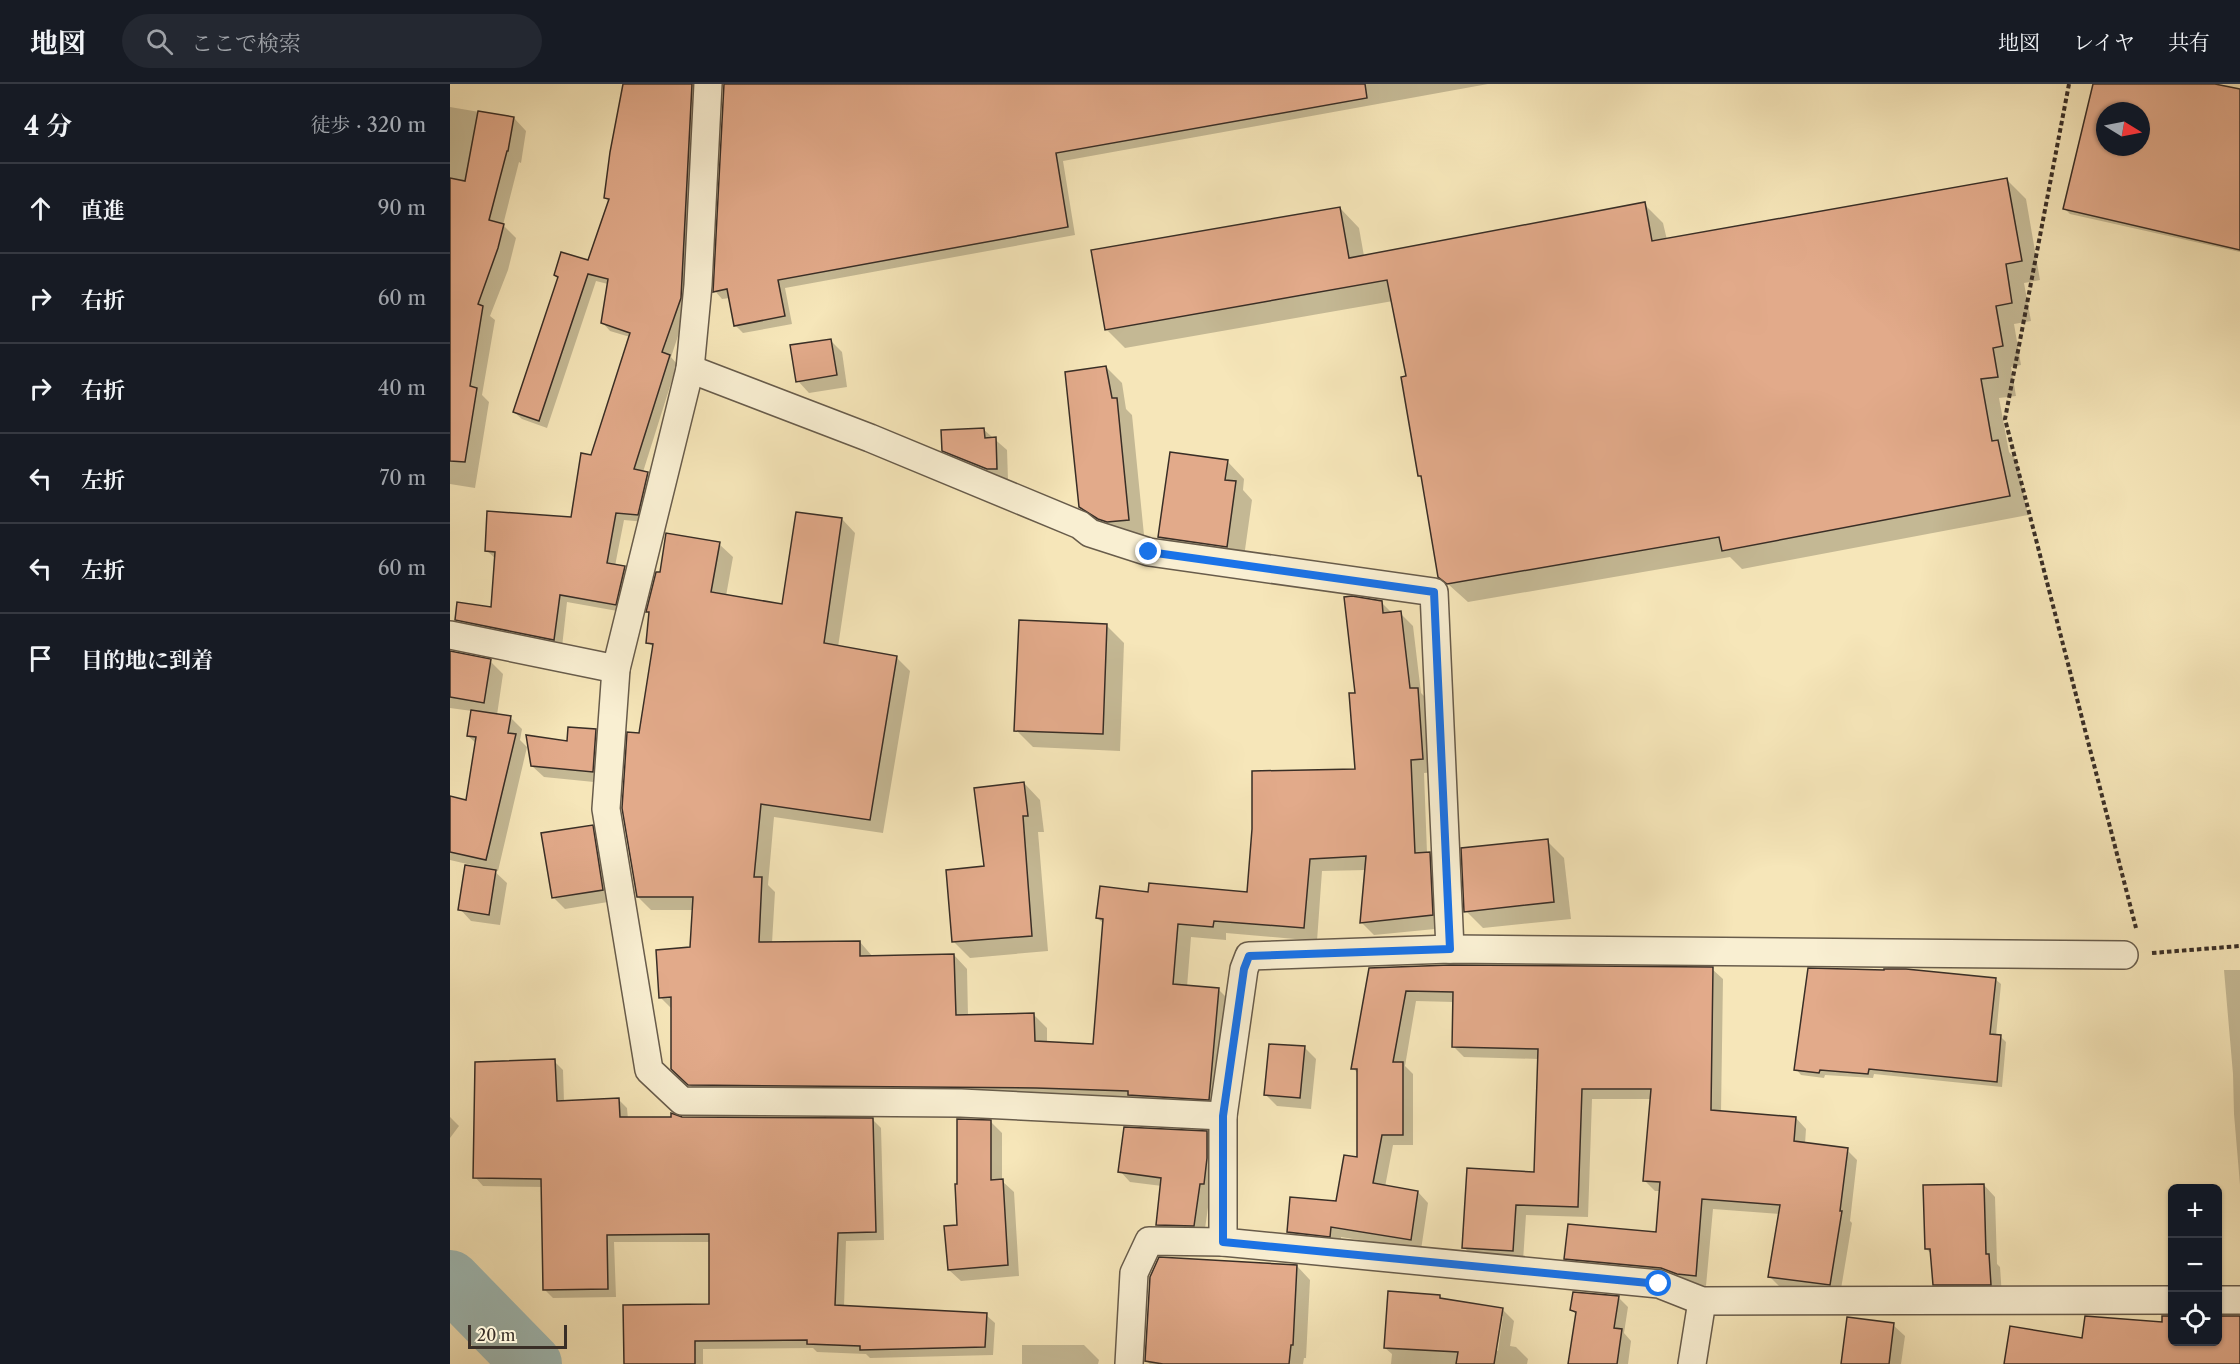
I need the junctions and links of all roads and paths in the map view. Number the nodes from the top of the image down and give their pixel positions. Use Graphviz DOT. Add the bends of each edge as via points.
graph roads {
  1 [pos="708,84"];
  2 [pos="2069,84"];
  3 [pos="690,369"];
  4 [pos="450,635"];
  5 [pos="616,669"];
  6 [pos="2240,946"];
  7 [pos="1450,949"];
  8 [pos="2124,955"];
  9 [pos="1223,1116"];
  10 [pos="1223,1242"];
  11 [pos="2240,1299"];
  12 [pos="2168,1300"];
  13 [pos="2222,1300"];
  14 [pos="1702,1301"];
  15 [pos="1129,1364"];
  16 [pos="1692,1364"];
  1 -- 3 [label="street"];
  2 -- 8 [label="path" via="2005,419 2137,934"];
  3 -- 5 [label="street"];
  3 -- 7 [label="street" via="870,438 1080,525 1090,533 1149,552 1434,592"];
  4 -- 5 [label="street"];
  5 -- 9 [label="street" via="606,809 649,1070 682,1101 961,1103"];
  6 -- 8 [label="path"];
  7 -- 8 [label="street"];
  7 -- 9 [label="street" via="1249,956"];
  9 -- 10 [label="street"];
  10 -- 14 [label="street" via="1659,1284"];
  10 -- 15 [label="street" via="1149,1240 1134,1273"];
  11 -- 13 [label="street"];
  12 -- 14 [label="street"];
  14 -- 16 [label="street"];
}
